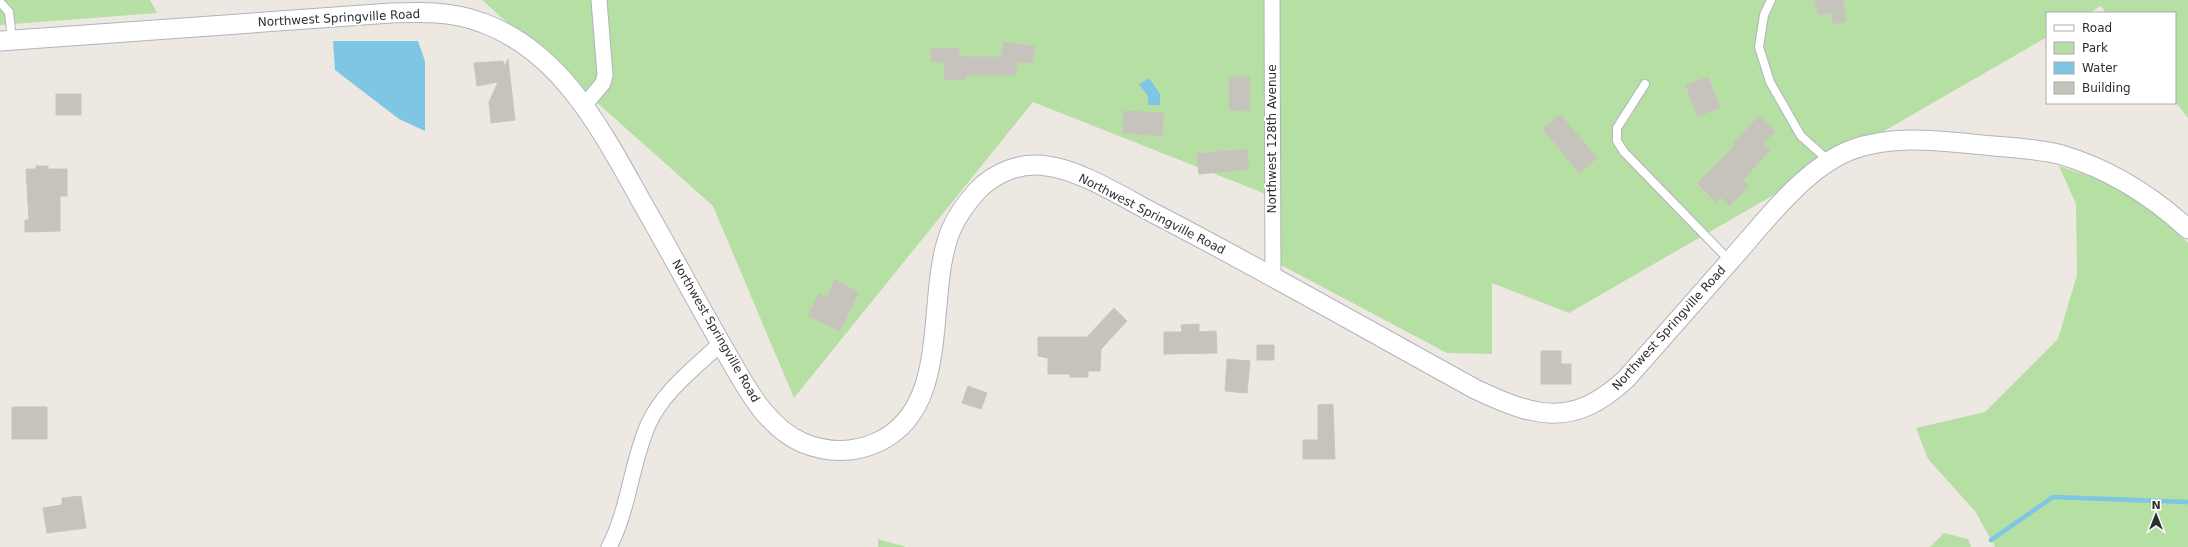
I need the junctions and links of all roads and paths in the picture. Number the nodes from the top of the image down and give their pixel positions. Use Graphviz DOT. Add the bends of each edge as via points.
graph roads {
  1 [pos="599,0"];
  2 [pos="1272,0"];
  3 [pos="1771,0"];
  4 [pos="0,2"];
  5 [pos="6,41"];
  6 [pos="1645,84"];
  7 [pos="584,106"];
  8 [pos="1830,162"];
  9 [pos="2188,229"];
  10 [pos="1730,261"];
  11 [pos="1273,278"];
  12 [pos="720,343"];
  13 [pos="609,547"];
  1 -- 7 [label="street" via="605,75 603,83"];
  2 -- 11 [label="street, Northwest 128th Avenue"];
  3 -- 8 [label="lane" via="1764,15 1760,47 1770,82 1801,136"];
  4 -- 5 [label="lane" via="9,12"];
  5 -- 7 [label="street, Northwest Springville Road" via="391,13 448,14 484,23 517,40 546,62"];
  6 -- 10 [label="lane" via="1617,128 1617,141 1624,152"];
  7 -- 12 [label="street, Northwest Springville Road" via="624,170"];
  8 -- 9 [label="street, Northwest Springville Road" via="1850,151 1876,143 1905,141 2013,148 2062,155 2114,176 2155,201"];
  8 -- 10 [label="street, Northwest Springville Road" via="1790,194"];
  10 -- 11 [label="street, Northwest Springville Road" via="1626,379 1608,395 1590,406 1557,414 1536,413 1494,398"];
  11 -- 12 [label="street, Northwest Springville Road" via="1082,177 1048,166 1022,167 988,179 967,202 951,231 924,387 916,407 903,426 886,438 866,447 845,451 823,449 800,442 764,413"];
  12 -- 13 [label="street" via="674,387 660,403 648,424 618,527"];
}
